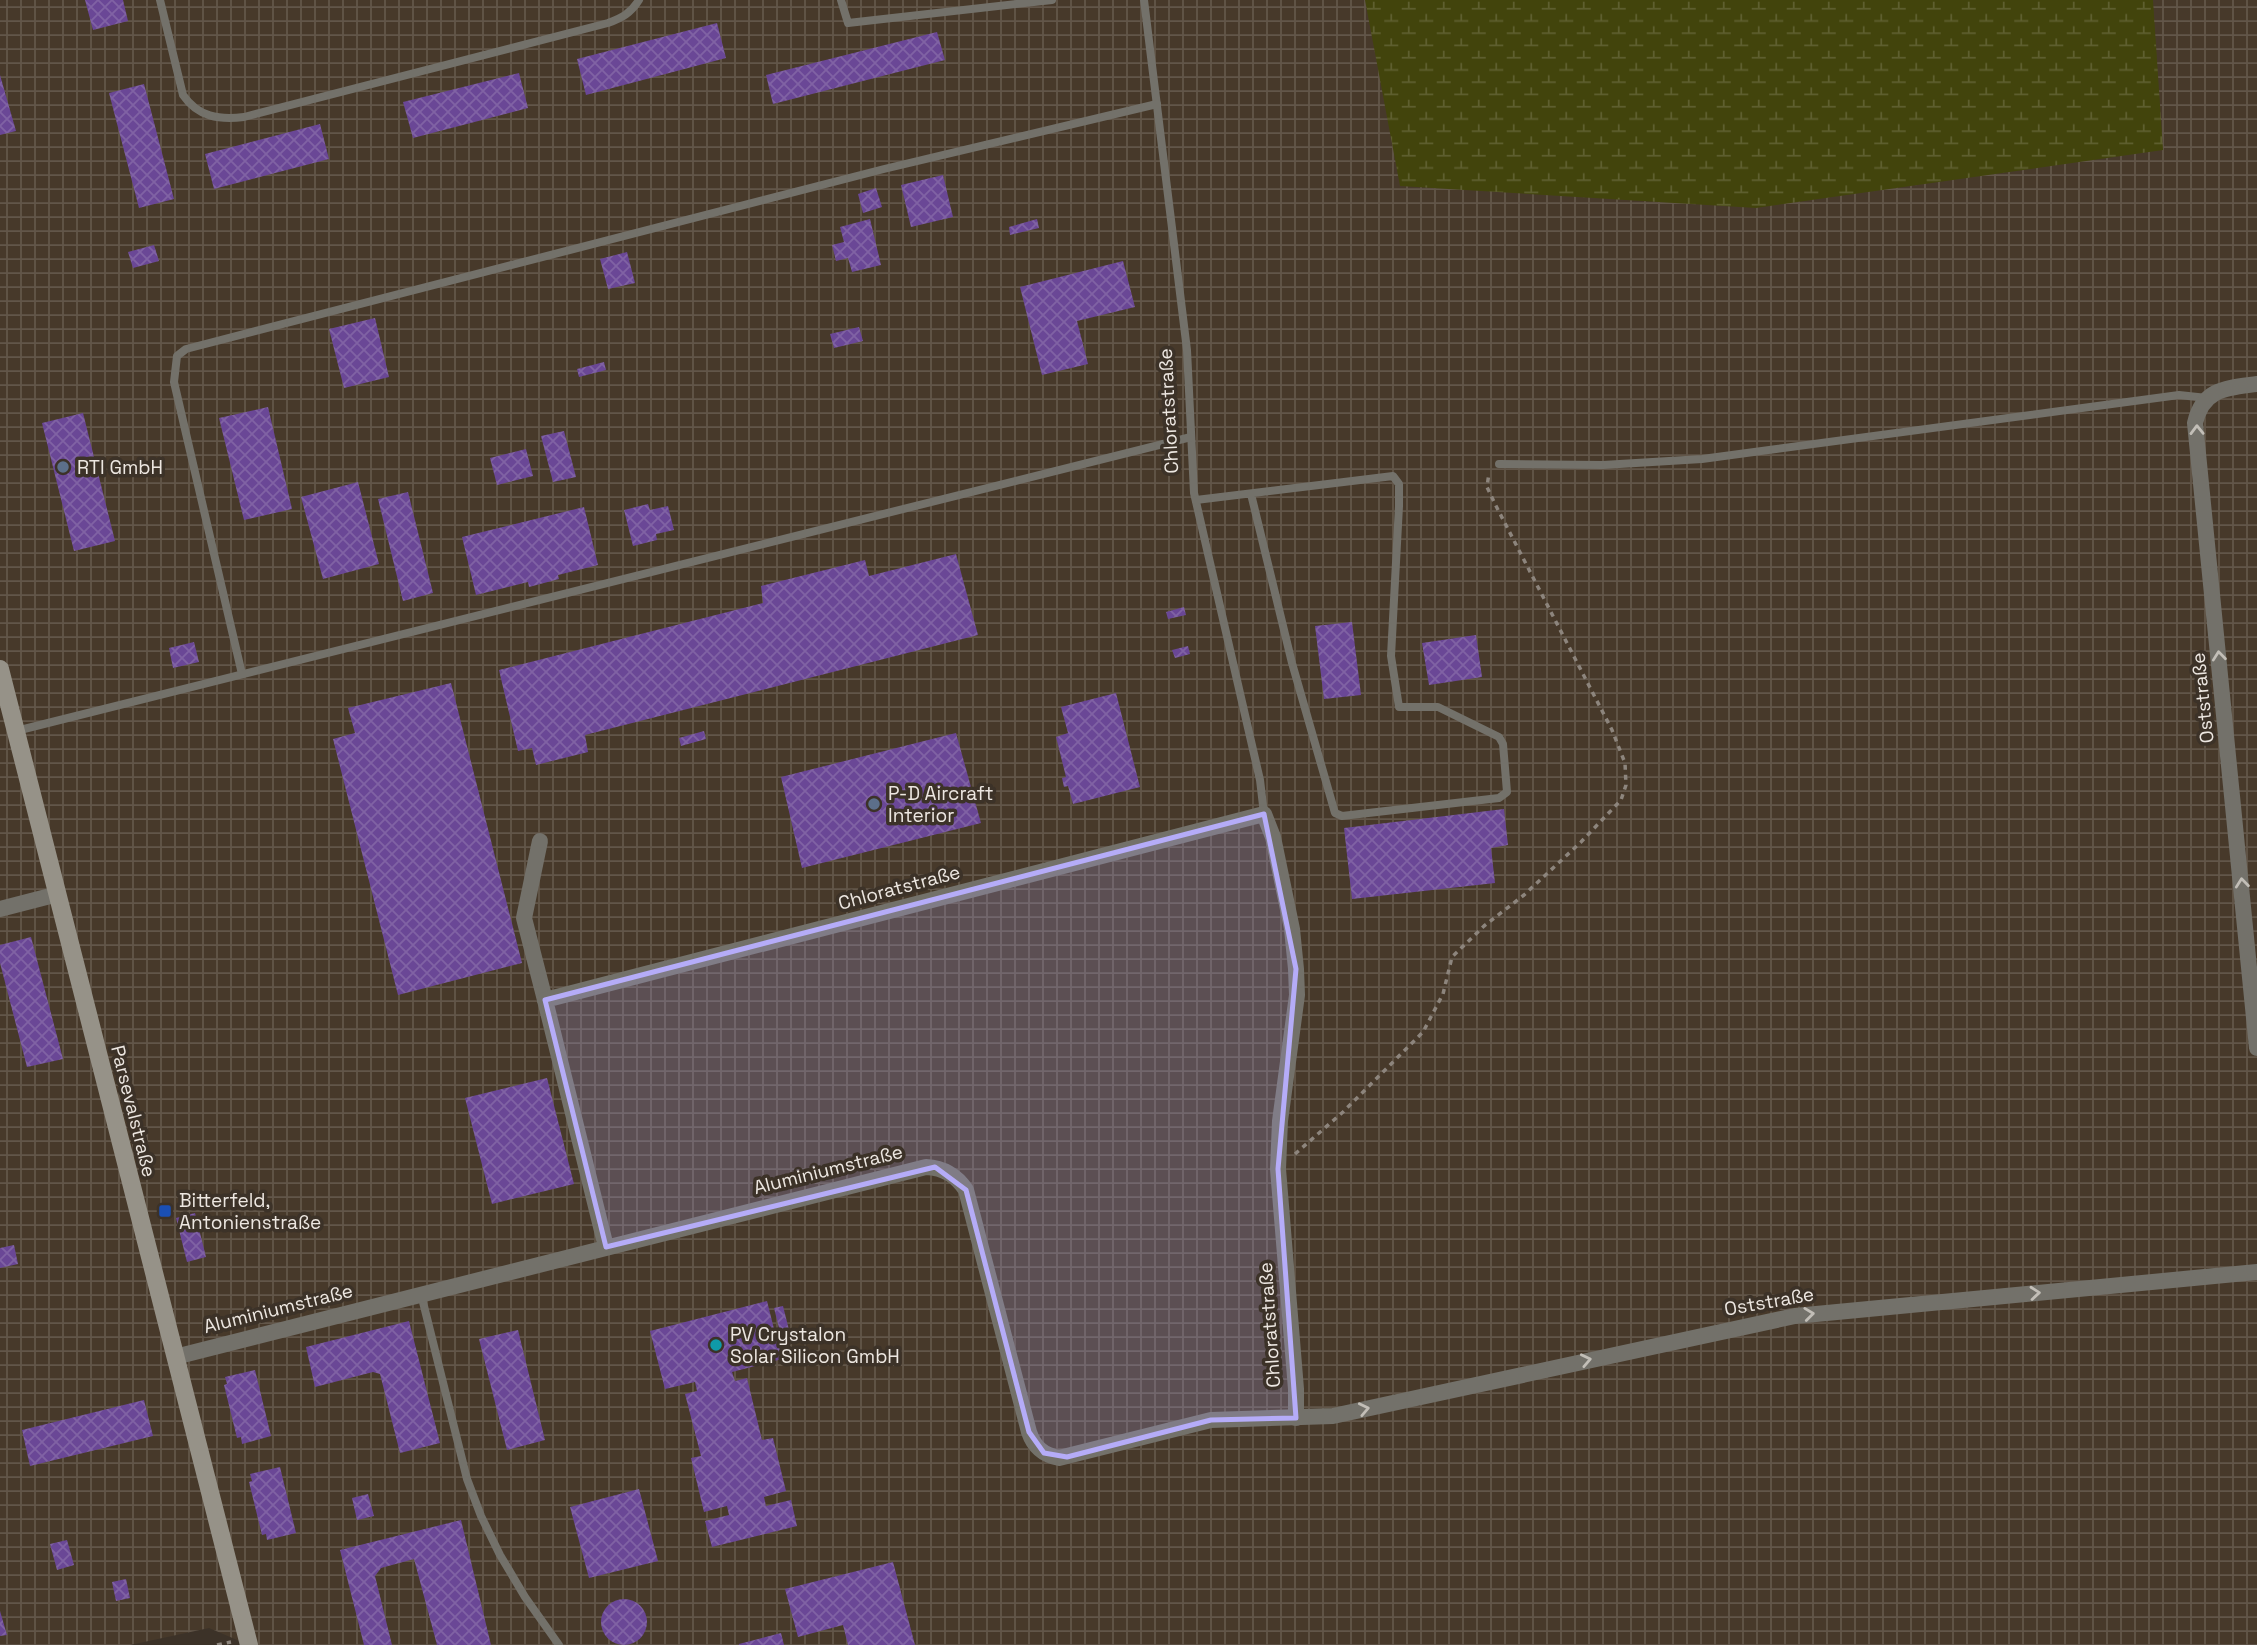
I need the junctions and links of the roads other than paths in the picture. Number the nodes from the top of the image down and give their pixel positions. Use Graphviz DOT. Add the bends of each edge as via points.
graph roads {
  1 [pos="160,0"];
  2 [pos="639,0"];
  3 [pos="841,0"];
  4 [pos="1052,0"];
  5 [pos="1144,0"];
  6 [pos="988,4"];
  7 [pos="1157,104"];
  8 [pos="2257,384"];
  9 [pos="2207,398"];
  10 [pos="1191,437"];
  11 [pos="1499,464"];
  12 [pos="1251,494"];
  13 [pos="1196,500"];
  14 [pos="0,669"];
  15 [pos="243,674"];
  16 [pos="16,730"];
  17 [pos="1264,814"];
  18 [pos="541,841"];
  19 [pos="58,894"];
  20 [pos="0,909"];
  21 [pos="545,1000"];
  22 [pos="2257,1048"];
  23 [pos="606,1247"];
  24 [pos="2257,1272"];
  25 [pos="421,1294"];
  26 [pos="175,1357"];
  27 [pos="1296,1418"];
  28 [pos="249,1645"];
  29 [pos="559,1645"];
  1 -- 2 [label="lane" via="183,95 200,113 226,120 608,23 633,10"];
  3 -- 6 [label="lane" via="848,23"];
  4 -- 6 [label="lane"];
  5 -- 7 [label="lane, Chloratstraße"];
  7 -- 10 [label="lane, Chloratstraße" via="1187,350"];
  7 -- 15 [label="lane" via="884,169 186,349 177,356 174,382"];
  8 -- 9 [label="street" via="2220,390"];
  9 -- 11 [label="lane" via="2179,395 1702,459"];
  22 -- 9 [label="street, Oststraße, one-way" via="2196,433 2197,414"];
  10 -- 13 [label="lane, Chloratstraße"];
  10 -- 15 [label="lane"];
  12 -- 12 [label="lane" via="1393,476 1399,484 1399,506 1391,656 1399,707 1437,707 1499,737 1504,796 1342,816 1335,813"];
  12 -- 13 [label="lane"];
  13 -- 17 [label="lane, Chloratstraße"];
  14 -- 16 [label="street, Parsevalstraße"];
  15 -- 16 [label="lane"];
  16 -- 19 [label="street, Parsevalstraße"];
  17 -- 21 [label="street, Chloratstraße"];
  17 -- 27 [label="street, Chloratstraße" via="1292,929 1296,969 1278,1169"];
  18 -- 21 [label="street" via="524,918"];
  19 -- 20 [label="street"];
  19 -- 26 [label="street, Parsevalstraße"];
  21 -- 23 [label="street"];
  23 -- 25 [label="street, Aluminiumstraße"];
  23 -- 27 [label="street, Aluminiumstraße" via="917,1167 935,1167 951,1174 966,1190 1029,1433 1044,1453 1067,1457 1211,1420"];
  27 -- 24 [label="street, Oststraße, one-way" via="1333,1416 1795,1316"];
  25 -- 26 [label="street, Aluminiumstraße"];
  25 -- 29 [label="lane" via="467,1479 481,1516 500,1555"];
  26 -- 28 [label="street, Parsevalstraße"];
}
